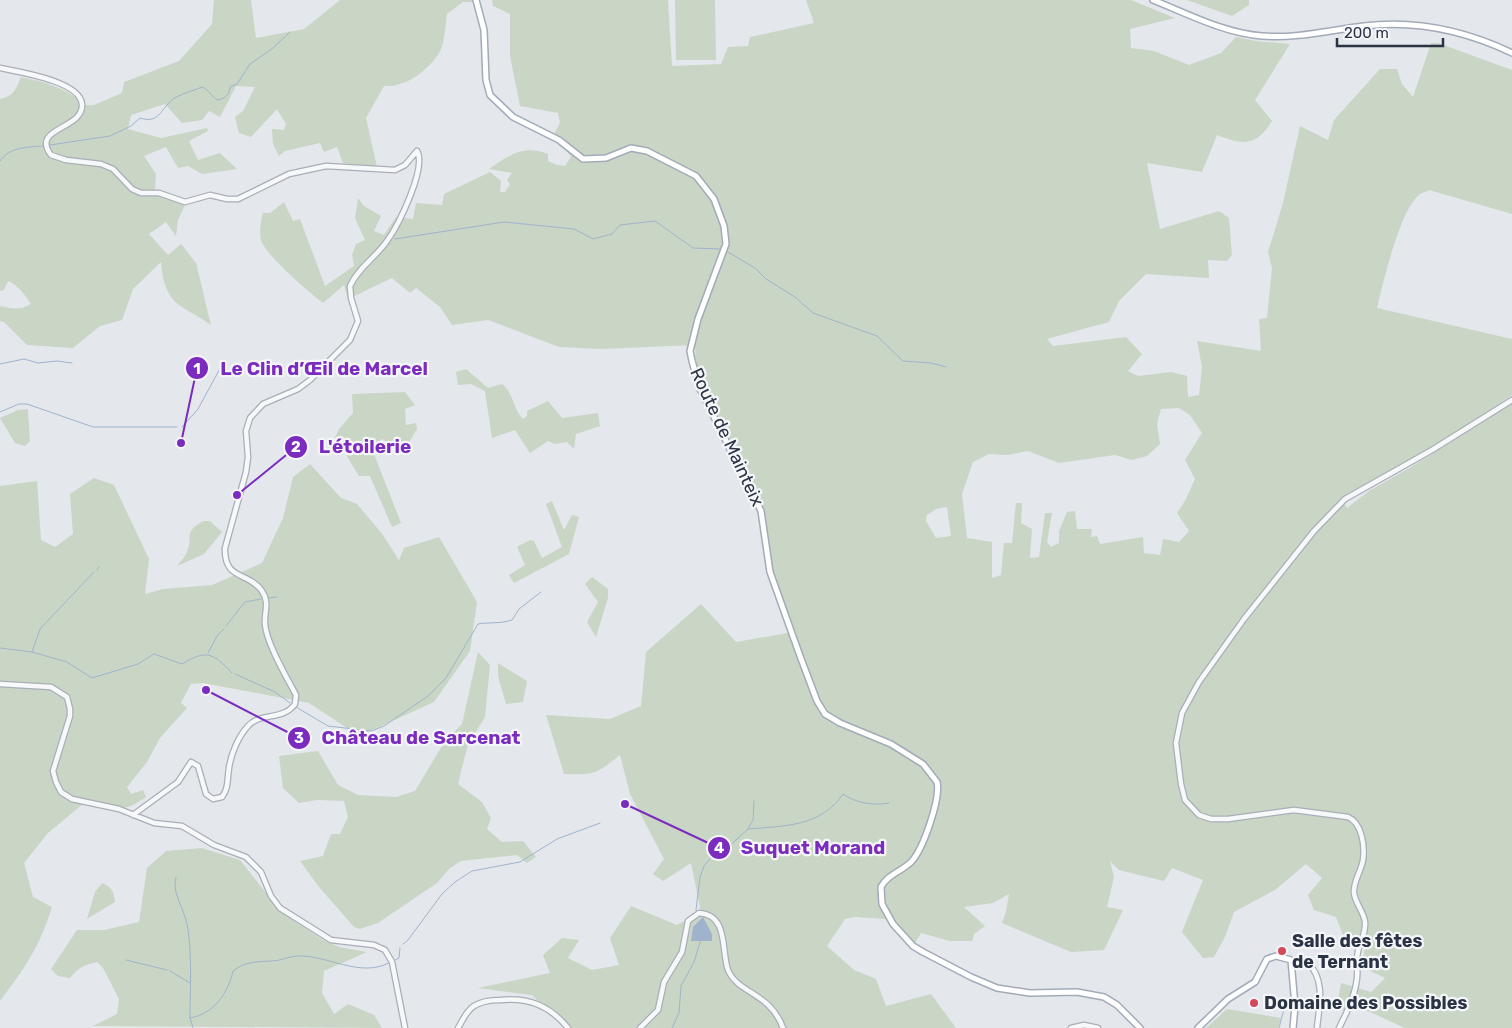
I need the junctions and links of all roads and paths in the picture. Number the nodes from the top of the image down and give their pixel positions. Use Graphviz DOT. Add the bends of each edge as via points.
graph roads {
  1 [pos="476,0"];
  2 [pos="1154,0"];
  3 [pos="1512,53"];
  4 [pos="0,68"];
  5 [pos="1512,400"];
  6 [pos="0,684"];
  7 [pos="133,814"];
  8 [pos="1290,960"];
  9 [pos="405,1028"];
  10 [pos="458,1028"];
  11 [pos="568,1028"];
  12 [pos="640,1028"];
  13 [pos="783,1028"];
  14 [pos="1071,1028"];
  15 [pos="1098,1028"];
  16 [pos="1140,1028"];
  17 [pos="1198,1028"];
  18 [pos="1293,1028"];
  19 [pos="1317,1028"];
  20 [pos="1339,1028"];
  1 -- 16 [label="main road, Route de Mainteix" via="484,30 487,88 504,111 559,140 583,159 606,158 632,148 647,151 696,176 714,199 724,226 725,251 709,285 690,351 700,389 761,511 776,595 820,708 831,718 891,744 923,764 937,782 936,802 915,857 891,875 881,888 882,904 893,924 913,946 987,985 1030,993 1070,991 1104,997"];
  2 -- 3 [label="main road" via="1226,28 1262,36 1290,36 1366,26 1418,26 1468,35"];
  4 -- 7 [label="street" via="52,81 74,91 82,104 80,115 71,124 52,133 46,146 51,155 113,169 132,189 141,193 159,192 186,202 210,195 238,198 289,174 326,166 395,170 405,165 417,151 420,161 418,174 395,228 350,286 357,316 357,327 350,340 298,389 263,404 250,418 246,431 246,472 224,556 229,568 258,585 263,592 267,610 266,633 296,699 292,709 247,727 231,758 228,786 222,797 213,799 206,794 198,766 191,762 178,782"];
  5 -- 20 [label="street" via="1345,499 1314,531 1238,626 1182,713 1176,743 1181,784 1185,800 1199,815 1228,819 1294,810 1348,817 1354,819 1358,826 1363,861 1354,893 1365,920 1364,931 1352,997"];
  6 -- 7 [label="street" via="51,688 64,693 70,709 53,771 58,788 72,798"];
  7 -- 9 [label="street" via="154,823 182,826 214,845 246,856 261,872 280,908 331,940 374,945 385,950 392,962"];
  8 -- 17 [label="main road" via="1269,956 1255,982 1228,998"];
  8 -- 18 [label="main road" via="1295,1006"];
  8 -- 19 [label="street" via="1308,963 1315,972 1321,992"];
  10 -- 11 [label="street" via="468,1011 480,1003 512,998 548,1008"];
  12 -- 13 [label="street" via="658,1010 664,982 682,952 688,921 699,913 709,915 721,930 732,976 774,1009"];
  14 -- 15 [label="street" via="1084,1025"];
}
